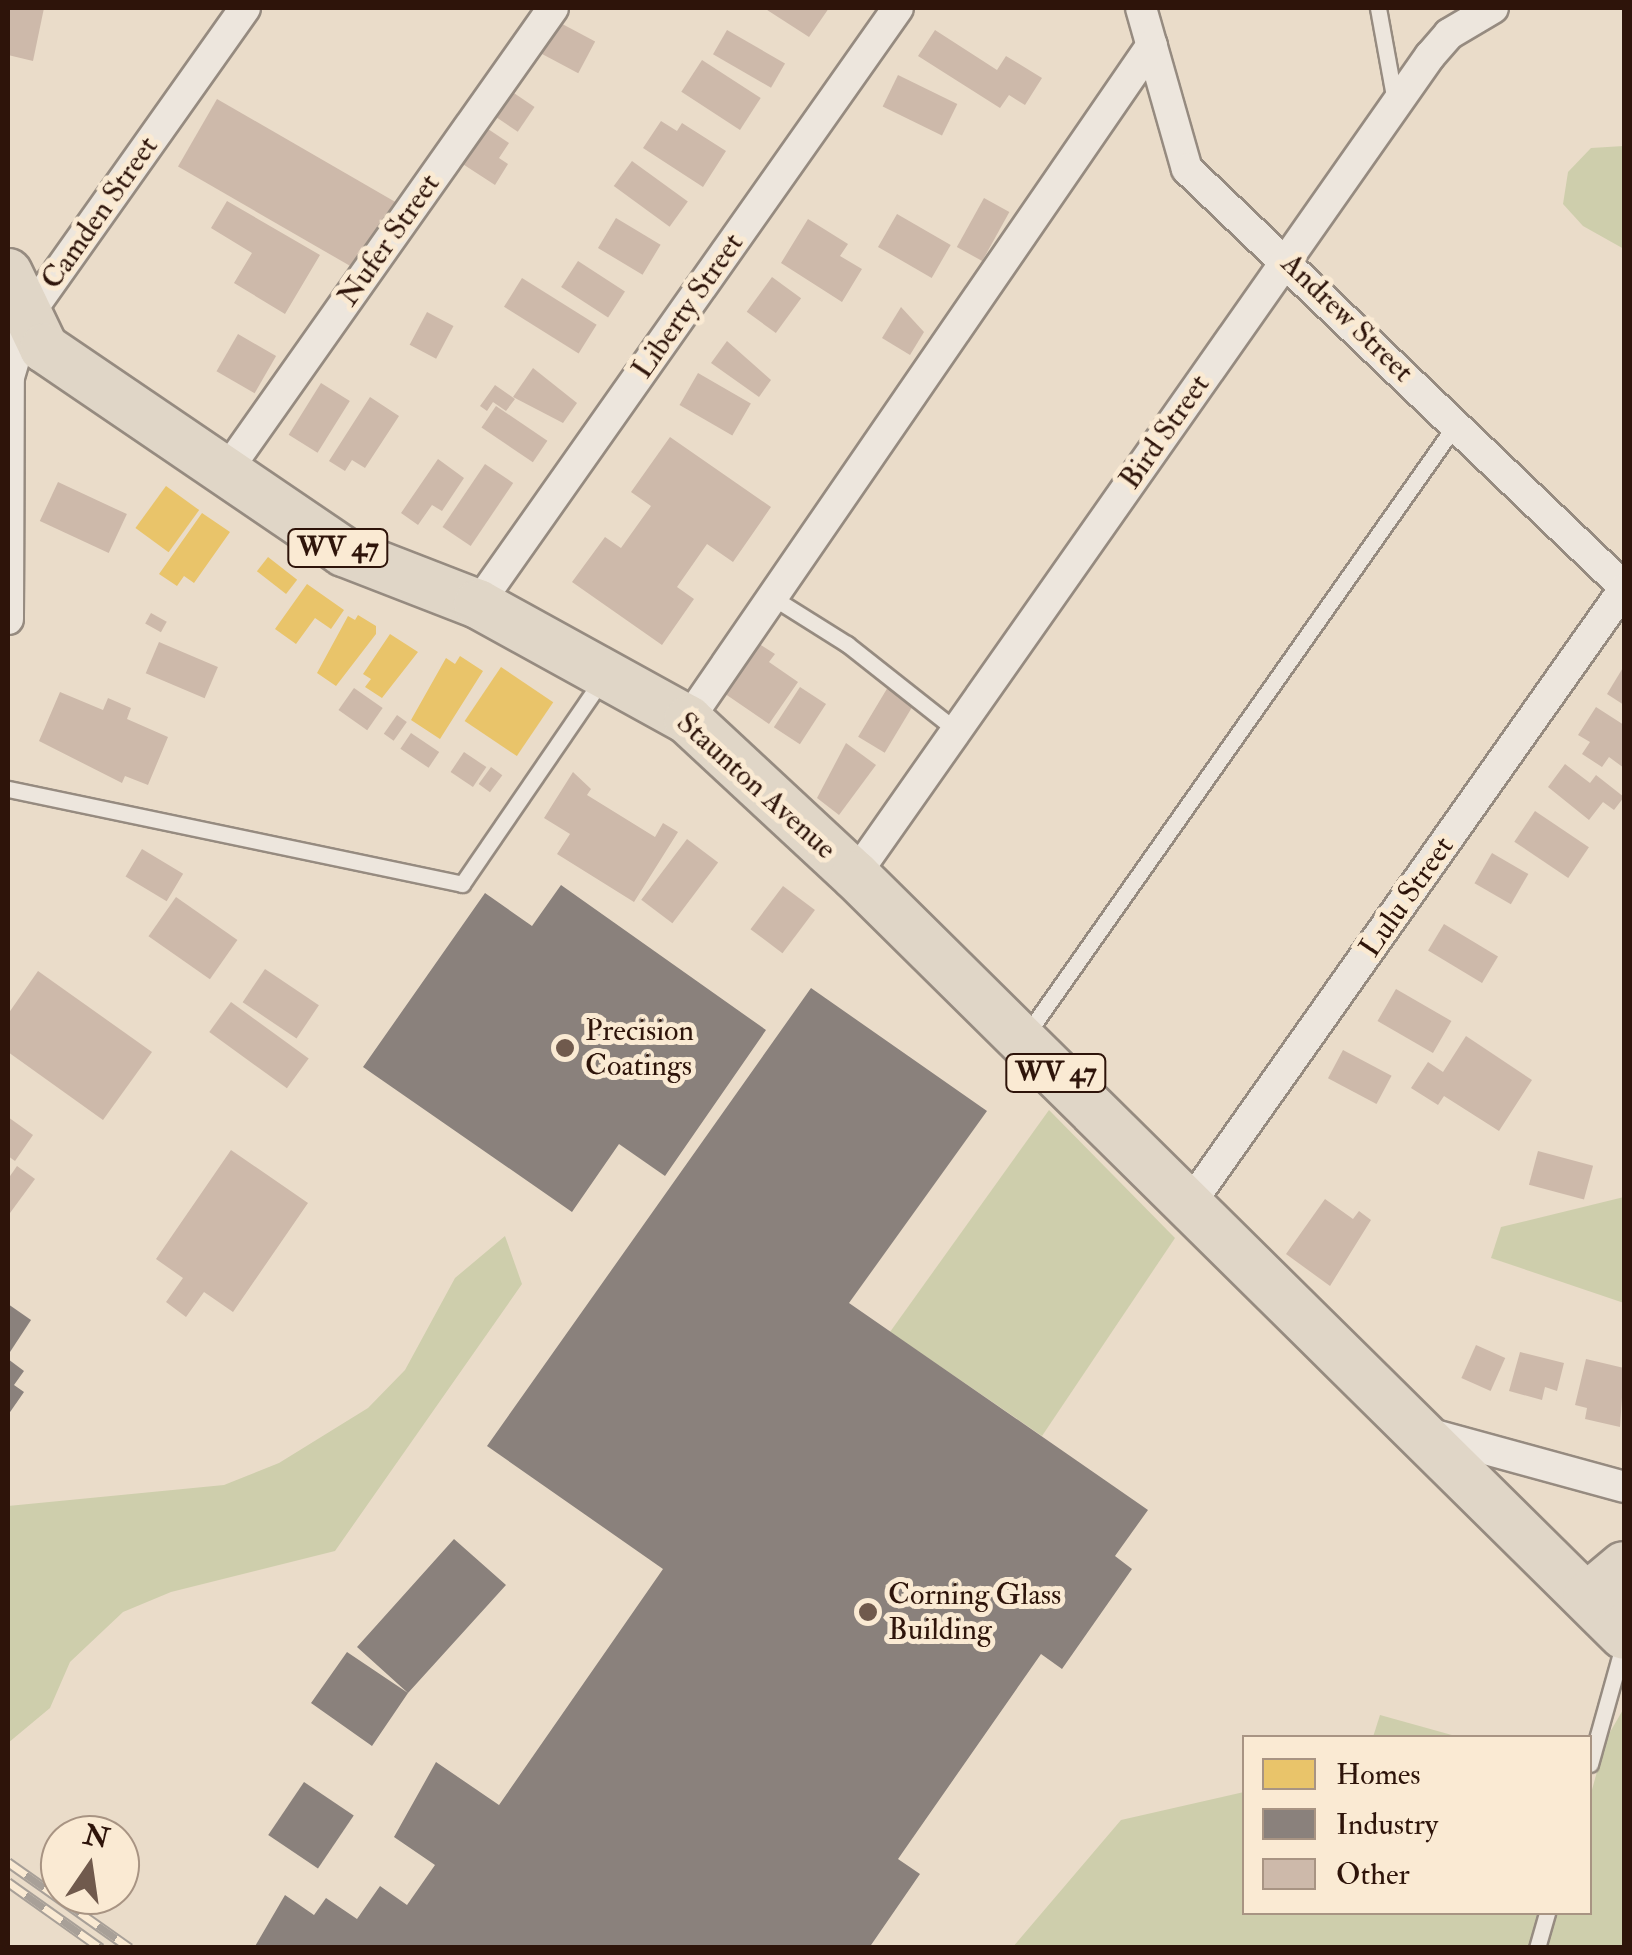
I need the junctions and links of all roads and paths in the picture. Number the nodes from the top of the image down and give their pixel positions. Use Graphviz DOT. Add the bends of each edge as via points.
graph roads {
  1 [pos="245,8"];
  2 [pos="554,8"];
  3 [pos="898,8"];
  4 [pos="1141,8"];
  5 [pos="1378,8"];
  6 [pos="1493,8"];
  7 [pos="1152,45"];
  8 [pos="1396,105"];
  9 [pos="1286,259"];
  10 [pos="8,273"];
  11 [pos="17,314"];
  12 [pos="1456,424"];
  13 [pos="226,474"];
  14 [pos="1624,588"];
  15 [pos="772,597"];
  16 [pos="478,604"];
  17 [pos="8,619"];
  18 [pos="608,671"];
  19 [pos="688,720"];
  20 [pos="956,730"];
  21 [pos="8,788"];
  22 [pos="855,875"];
  23 [pos="1022,1040"];
  24 [pos="1189,1205"];
  25 [pos="1420,1431"];
  26 [pos="1624,1487"];
  27 [pos="1624,1566"];
  28 [pos="1587,1597"];
  29 [pos="1624,1639"];
  30 [pos="1592,1757"];
  31 [pos="1546,1915"];
  32 [pos="1537,1948"];
  1 -- 11 [label="street, Camden Street"];
  2 -- 13 [label="street, Nufer Street"];
  3 -- 16 [label="street, Liberty Street"];
  4 -- 7 [label="street, Andrew Street"];
  5 -- 8 [label="lane"];
  6 -- 8 [label="street, Bird Street" via="1449,34"];
  7 -- 9 [label="street, Andrew Street" via="1187,169"];
  7 -- 15 [label="street"];
  8 -- 9 [label="street, Bird Street"];
  9 -- 12 [label="street, Andrew Street"];
  9 -- 20 [label="street, Bird Street"];
  10 -- 11 [label="main road, Staunton Avenue / WV 47"];
  11 -- 13 [label="main road, Staunton Avenue / WV 47" via="44,348"];
  11 -- 17 [label="street, Camden Street" via="9,376"];
  12 -- 14 [label="street, Andrew Street"];
  12 -- 23 [label="lane"];
  13 -- 16 [label="main road, Staunton Avenue / WV 47" via="344,552"];
  14 -- 24 [label="street, Lulu Street"];
  15 -- 19 [label="street"];
  15 -- 20 [label="lane" via="847,644"];
  16 -- 18 [label="main road, Staunton Avenue / WV 47"];
  18 -- 19 [label="main road, Staunton Avenue / WV 47"];
  18 -- 21 [label="lane" via="462,884"];
  19 -- 22 [label="main road, Staunton Avenue / WV 47"];
  20 -- 22 [label="street, Bird Street"];
  22 -- 23 [label="main road, Staunton Avenue / WV 47"];
  23 -- 24 [label="main road, Staunton Avenue / WV 47"];
  24 -- 25 [label="main road, Staunton Avenue / WV 47"];
  25 -- 26 [label="street, Staunton Avenue"];
  25 -- 28 [label="main road, Staunton Avenue / WV 47"];
  27 -- 28 [label="main road"];
  28 -- 29 [label="main road, Staunton Avenue / WV 47"];
  29 -- 30 [label="lane"];
  31 -- 32 [label="lane"];
}
